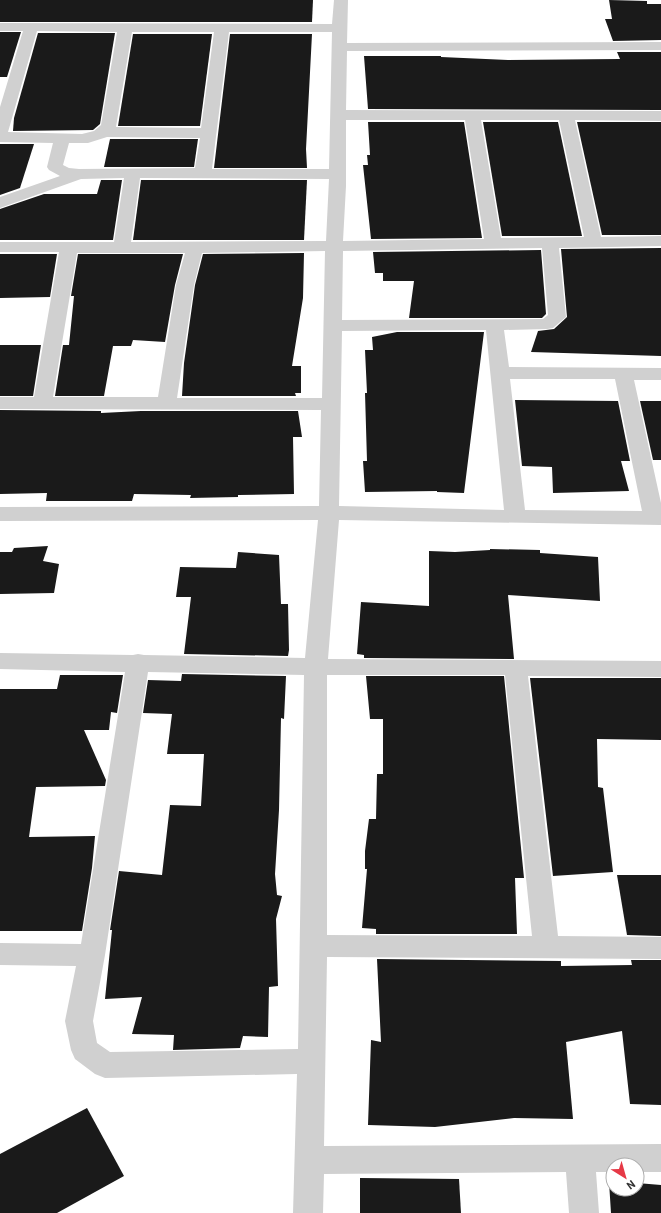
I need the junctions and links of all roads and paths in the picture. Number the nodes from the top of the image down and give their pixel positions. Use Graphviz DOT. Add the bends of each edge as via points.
graph roads {
  1 [pos="340,0"];
  2 [pos="0,27"];
  3 [pos="31,27"];
  4 [pos="125,28"];
  5 [pos="222,28"];
  6 [pos="339,38"];
  7 [pos="661,46"];
  8 [pos="338,115"];
  9 [pos="472,115"];
  10 [pos="566,115"];
  11 [pos="661,116"];
  12 [pos="105,132"];
  13 [pos="0,133"];
  14 [pos="208,133"];
  15 [pos="0,138"];
  16 [pos="63,138"];
  17 [pos="133,173"];
  18 [pos="203,173"];
  19 [pos="79,174"];
  20 [pos="337,174"];
  21 [pos="0,203"];
  22 [pos="661,241"];
  23 [pos="550,242"];
  24 [pos="594,242"];
  25 [pos="493,243"];
  26 [pos="334,246"];
  27 [pos="0,247"];
  28 [pos="69,247"];
  29 [pos="122,247"];
  30 [pos="194,248"];
  31 [pos="494,324"];
  32 [pos="332,326"];
  33 [pos="500,373"];
  34 [pos="623,374"];
  35 [pos="661,374"];
  36 [pos="43,402"];
  37 [pos="167,402"];
  38 [pos="0,403"];
  39 [pos="330,404"];
  40 [pos="328,513"];
  41 [pos="0,514"];
  42 [pos="516,517"];
  43 [pos="657,518"];
  44 [pos="0,661"];
  45 [pos="138,662"];
  46 [pos="316,667"];
  47 [pos="516,667"];
  48 [pos="661,669"];
  49 [pos="314,946"];
  50 [pos="546,947"];
  51 [pos="661,948"];
  52 [pos="0,954"];
  53 [pos="92,955"];
  54 [pos="312,1061"];
  55 [pos="661,1158"];
  56 [pos="580,1159"];
  57 [pos="310,1160"];
  58 [pos="308,1213"];
  59 [pos="584,1213"];
  1 -- 6 [label="street"];
  2 -- 3 [label="street"];
  3 -- 4 [label="street"];
  3 -- 13 [label="street"];
  4 -- 5 [label="street"];
  4 -- 12 [label="street" via="109,126"];
  5 -- 6 [label="street"];
  5 -- 14 [label="street"];
  6 -- 7 [label="street"];
  6 -- 8 [label="street"];
  8 -- 9 [label="street"];
  8 -- 20 [label="street"];
  9 -- 10 [label="street"];
  9 -- 25 [label="street"];
  10 -- 11 [label="street"];
  10 -- 24 [label="street"];
  12 -- 14 [label="street"];
  12 -- 16 [label="street" via="95,138"];
  14 -- 18 [label="street"];
  15 -- 16 [label="street"];
  16 -- 19 [label="street" via="55,167"];
  17 -- 18 [label="street"];
  17 -- 19 [label="street"];
  17 -- 29 [label="street"];
  18 -- 20 [label="street"];
  19 -- 21 [label="street"];
  20 -- 26 [label="street"];
  22 -- 24 [label="street"];
  23 -- 24 [label="street"];
  23 -- 25 [label="street"];
  23 -- 31 [label="street" via="557,317 546,324"];
  25 -- 26 [label="street"];
  26 -- 30 [label="street"];
  26 -- 32 [label="street"];
  27 -- 28 [label="street"];
  28 -- 29 [label="street"];
  28 -- 36 [label="street"];
  29 -- 30 [label="street"];
  30 -- 37 [label="street" via="185,285"];
  31 -- 32 [label="street"];
  31 -- 33 [label="street"];
  32 -- 39 [label="street"];
  33 -- 34 [label="street"];
  33 -- 42 [label="street"];
  34 -- 35 [label="street"];
  34 -- 43 [label="street"];
  36 -- 37 [label="street"];
  36 -- 38 [label="street"];
  37 -- 39 [label="street"];
  39 -- 40 [label="street"];
  40 -- 41 [label="street"];
  40 -- 42 [label="street"];
  40 -- 46 [label="street"];
  42 -- 43 [label="street"];
  44 -- 45 [label="street"];
  45 -- 46 [label="street"];
  45 -- 53 [label="street"];
  46 -- 47 [label="street"];
  46 -- 49 [label="street"];
  47 -- 48 [label="street"];
  47 -- 50 [label="street"];
  49 -- 50 [label="street"];
  49 -- 54 [label="street"];
  50 -- 51 [label="street"];
  52 -- 53 [label="street"];
  53 -- 54 [label="street" via="79,1021 86,1050 104,1065"];
  54 -- 57 [label="street"];
  55 -- 56 [label="street"];
  56 -- 57 [label="street"];
  56 -- 59 [label="street"];
  57 -- 58 [label="street"];
}
